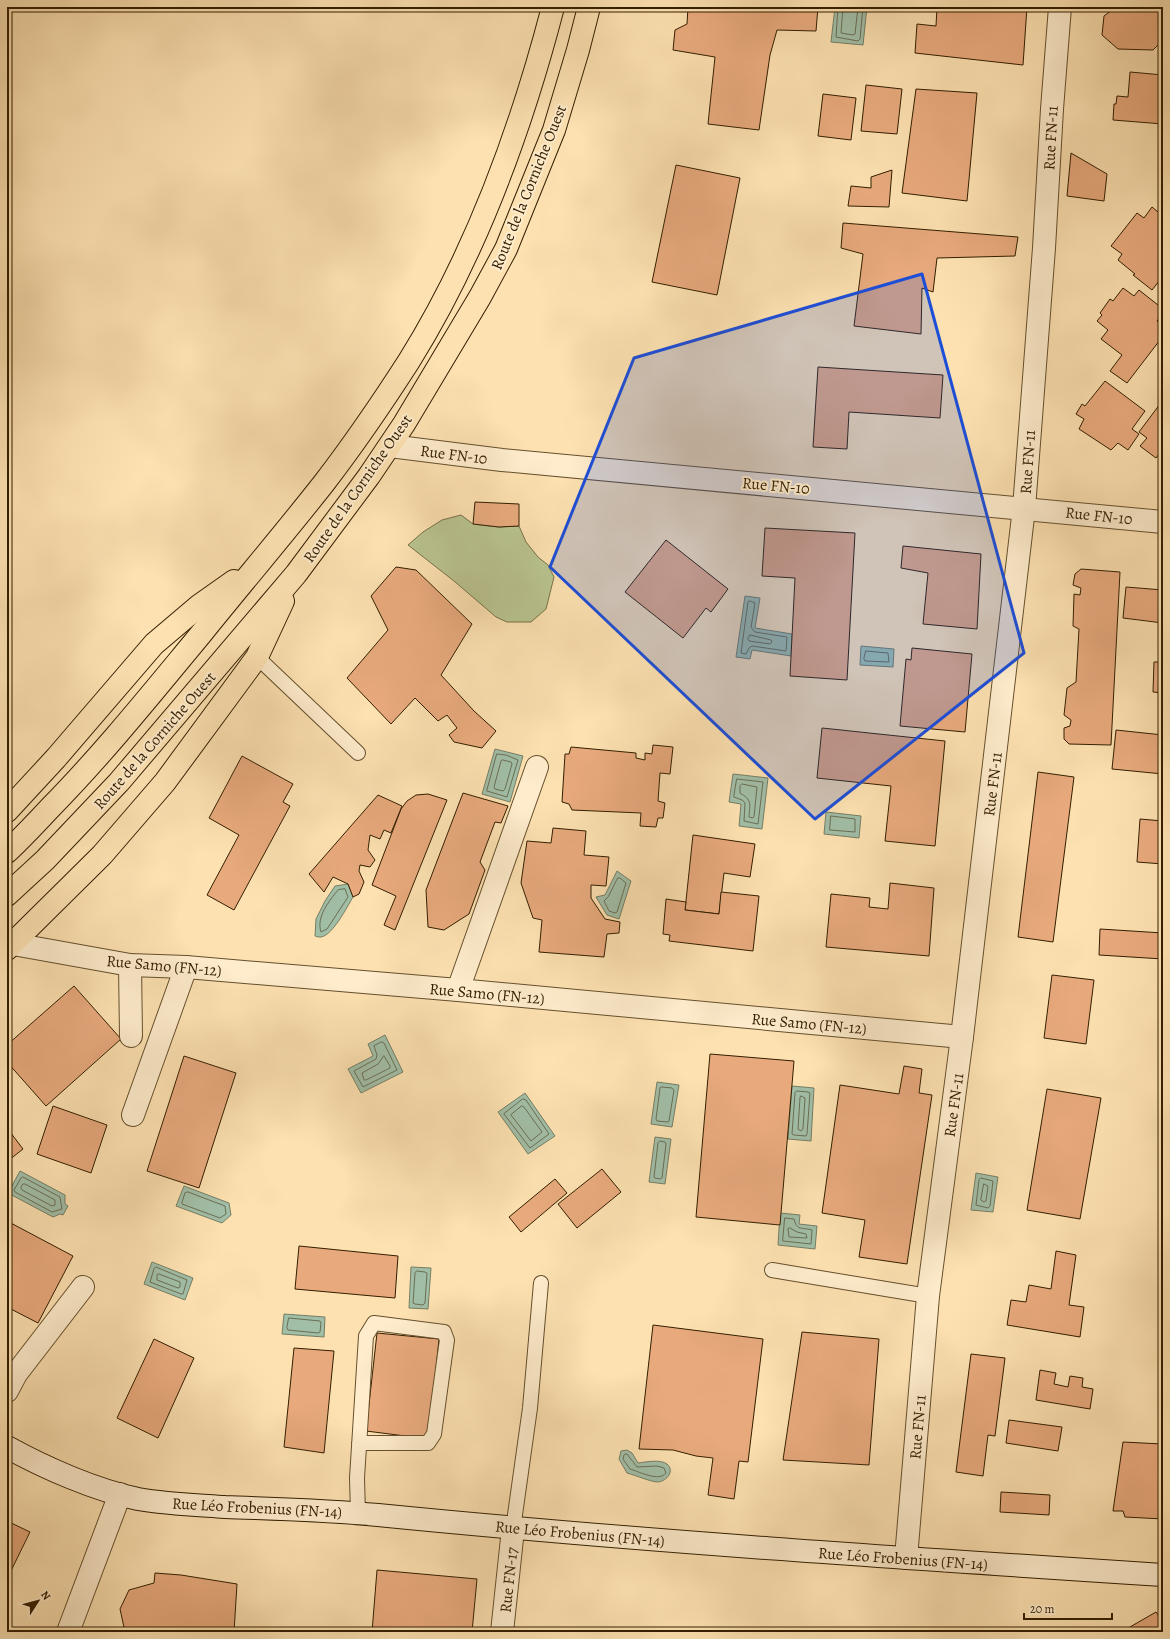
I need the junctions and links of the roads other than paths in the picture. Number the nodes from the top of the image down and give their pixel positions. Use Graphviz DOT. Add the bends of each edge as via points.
graph roads {
  1 [pos="554,7"];
  2 [pos="589,7"];
  3 [pos="1060,7"];
  4 [pos="390,446"];
  5 [pos="1024,508"];
  6 [pos="1163,522"];
  7 [pos="258,564"];
  8 [pos="296,574"];
  9 [pos="257,657"];
  10 [pos="358,752"];
  11 [pos="538,768"];
  12 [pos="7,810"];
  13 [pos="7,852"];
  14 [pos="7,895"];
  15 [pos="10,946"];
  16 [pos="130,965"];
  17 [pos="186,968"];
  18 [pos="458,990"];
  19 [pos="131,1036"];
  20 [pos="962,1037"];
  21 [pos="133,1115"];
  22 [pos="772,1270"];
  23 [pos="541,1284"];
  24 [pos="83,1287"];
  25 [pos="928,1296"];
  26 [pos="7,1391"];
  27 [pos="359,1443"];
  28 [pos="7,1447"];
  29 [pos="120,1494"];
  30 [pos="358,1513"];
  31 [pos="513,1529"];
  32 [pos="906,1558"];
  33 [pos="1163,1575"];
  34 [pos="68,1632"];
  35 [pos="502,1632"];
  1 -- 7 [label="highway, Route de la Corniche Ouest" via="510,151 448,292 410,359 375,413 326,482"];
  2 -- 4 [label="highway, Route de la Corniche Ouest" via="554,130 506,249 443,361"];
  3 -- 5 [label="street, Rue FN-11"];
  4 -- 5 [label="street, Rue FN-10" via="502,460"];
  4 -- 8 [label="highway, Route de la Corniche Ouest"];
  5 -- 6 [label="street, Rue FN-10"];
  5 -- 20 [label="street, Rue FN-11"];
  7 -- 12 [label="highway" via="200,605 154,644 56,758"];
  7 -- 13 [label="highway, Route de la Corniche Ouest" via="119,733"];
  8 -- 9 [label="highway"];
  8 -- 14 [label="highway, Route de la Corniche Ouest" via="119,782 45,860"];
  9 -- 10 [label="lane"];
  9 -- 15 [label="highway" via="165,782 102,855"];
  11 -- 18 [label="street"];
  15 -- 16 [label="street, Rue Samo (FN-12)"];
  16 -- 17 [label="street, Rue Samo (FN-12)"];
  16 -- 19 [label="street"];
  17 -- 18 [label="street, Rue Samo (FN-12)"];
  17 -- 21 [label="street"];
  18 -- 20 [label="street, Rue Samo (FN-12)"];
  20 -- 25 [label="street, Rue FN-11"];
  22 -- 25 [label="lane"];
  23 -- 31 [label="lane" via="530,1408"];
  24 -- 26 [label="street" via="16,1374"];
  25 -- 32 [label="street, Rue FN-11"];
  27 -- 27 [label="lane" via="366,1336 374,1323 444,1332 447,1340 434,1434 428,1443"];
  27 -- 30 [label="lane"];
  28 -- 29 [label="street, Rue Léo Frobenius (FN-14)" via="66,1474"];
  29 -- 30 [label="street, Rue Léo Frobenius (FN-14)" via="137,1499 178,1504"];
  29 -- 34 [label="street"];
  30 -- 31 [label="street, Rue Léo Frobenius (FN-14)"];
  31 -- 32 [label="street, Rue Léo Frobenius (FN-14)"];
  31 -- 35 [label="street, Rue FN-17"];
  32 -- 33 [label="street, Rue Léo Frobenius (FN-14)"];
}
